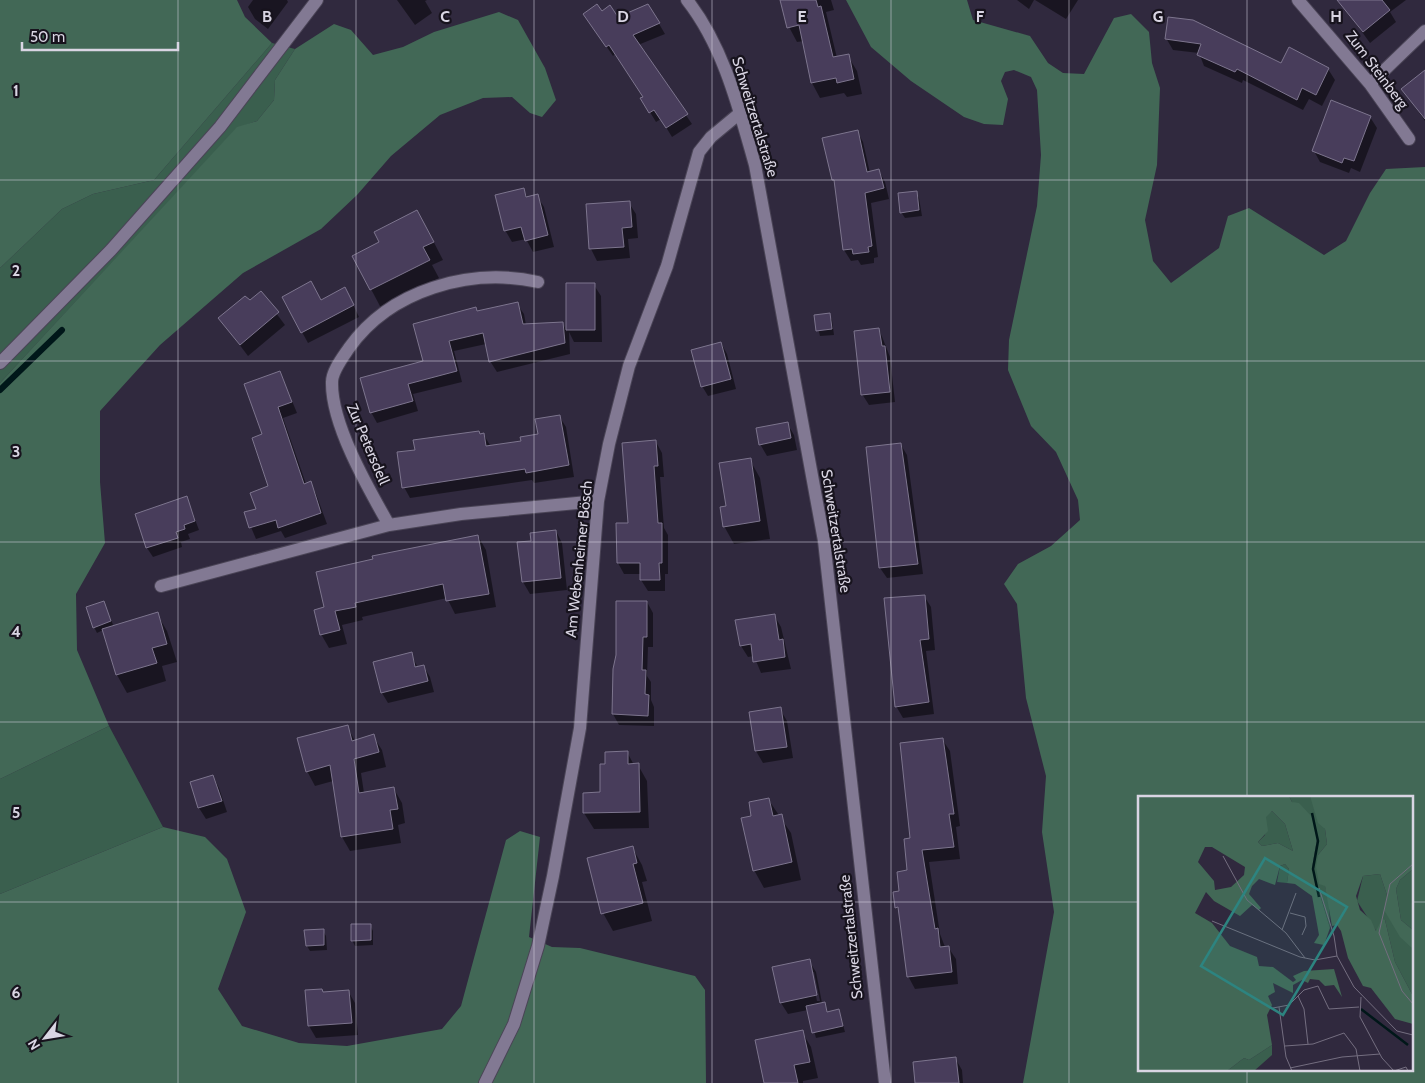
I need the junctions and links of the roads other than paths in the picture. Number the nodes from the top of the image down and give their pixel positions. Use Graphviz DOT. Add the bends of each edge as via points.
graph roads {
  1 [pos="317,0"];
  2 [pos="687,0"];
  3 [pos="1298,0"];
  4 [pos="1425,31"];
  5 [pos="1370,84"];
  6 [pos="740,113"];
  7 [pos="1409,139"];
  8 [pos="538,282"];
  9 [pos="0,363"];
  10 [pos="598,501"];
  11 [pos="389,525"];
  12 [pos="161,586"];
  13 [pos="486,1083"];
  14 [pos="884,1083"];
  1 -- 9 [label="street" via="220,127 111,250"];
  2 -- 6 [label="street, Schweitzertalstraße" via="718,49"];
  3 -- 5 [label="street, Zum Steinberg"];
  4 -- 5 [label="street"];
  5 -- 7 [label="street, Zum Steinberg"];
  6 -- 10 [label="street, Am Webenheimer Bösch" via="698,152 667,266 629,366"];
  6 -- 14 [label="street, Schweitzertalstraße" via="755,165 824,541"];
  8 -- 11 [label="street, Zur Petersdell" via="519,278 486,278 416,292 386,311 358,335 342,359 332,379 333,402 367,487"];
  10 -- 11 [label="street" via="461,514"];
  10 -- 13 [label="street, Am Webenheimer Bösch" via="580,728 538,946 514,1024"];
  11 -- 12 [label="street"];
}
